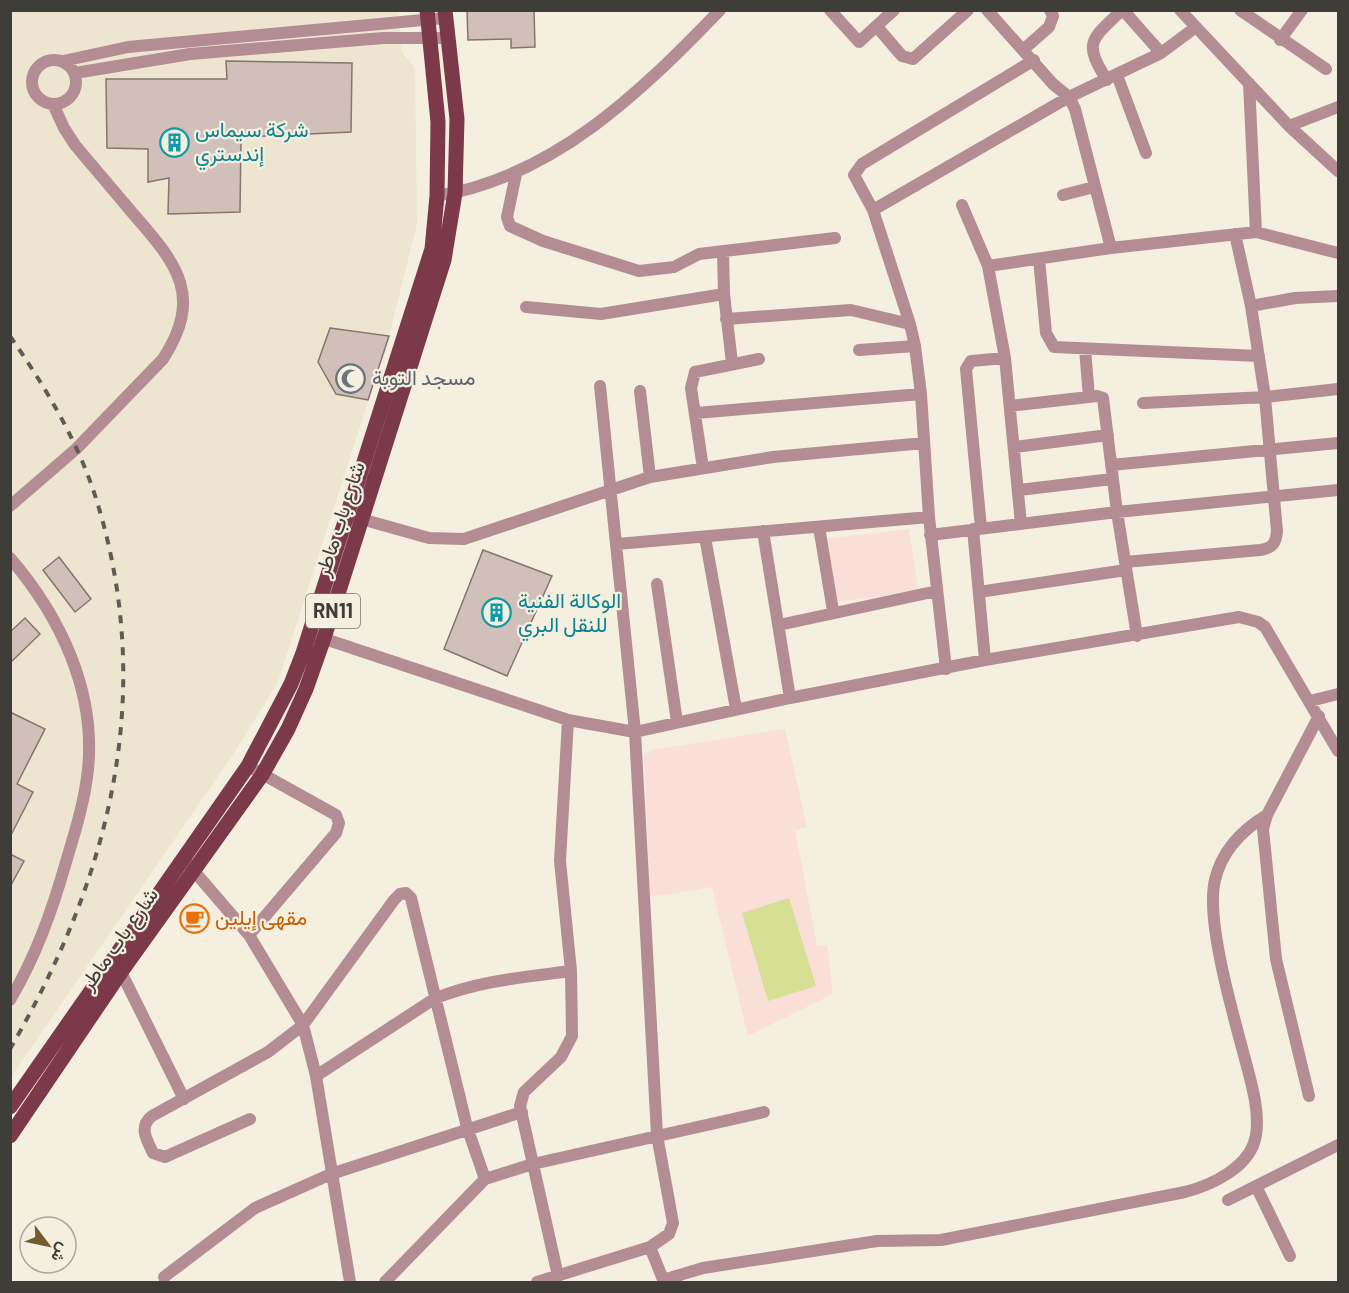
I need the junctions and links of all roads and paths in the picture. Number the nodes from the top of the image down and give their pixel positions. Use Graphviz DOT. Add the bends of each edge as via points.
graph roads {
  1 [pos="720,10"];
  2 [pos="830,10"];
  3 [pos="894,10"];
  4 [pos="987,10"];
  5 [pos="1050,10"];
  6 [pos="1123,10"];
  7 [pos="1240,10"];
  8 [pos="1302,10"];
  9 [pos="967,11"];
  10 [pos="1186,13"];
  11 [pos="445,14"];
  12 [pos="427,15"];
  13 [pos="381,22"];
  14 [pos="1196,27"];
  15 [pos="878,28"];
  16 [pos="293,31"];
  17 [pos="383,38"];
  18 [pos="448,38"];
  19 [pos="429,39"];
  20 [pos="1280,40"];
  21 [pos="295,45"];
  22 [pos="1024,50"];
  23 [pos="1161,53"];
  24 [pos="1034,60"];
  25 [pos="63,61"];
  26 [pos="1326,69"];
  27 [pos="75,73"];
  28 [pos="1112,77"];
  29 [pos="1249,83"];
  30 [pos="1069,97"];
  31 [pos="53,104"];
  32 [pos="1338,107"];
  33 [pos="1289,126"];
  34 [pos="1146,153"];
  35 [pos="1333,159"];
  36 [pos="1338,171"];
  37 [pos="516,174"];
  38 [pos="1094,187"];
  39 [pos="455,193"];
  40 [pos="1063,195"];
  41 [pos="437,196"];
  42 [pos="962,205"];
  43 [pos="873,210"];
  44 [pos="1256,232"];
  45 [pos="1235,234"];
  46 [pos="835,238"];
  47 [pos="1111,248"];
  48 [pos="723,251"];
  49 [pos="1338,253"];
  50 [pos="1040,259"];
  51 [pos="988,266"];
  52 [pos="724,294"];
  53 [pos="1338,296"];
  54 [pos="1251,306"];
  55 [pos="526,308"];
  56 [pos="726,319"];
  57 [pos="910,324"];
  58 [pos="915,346"];
  59 [pos="1085,349"];
  60 [pos="859,350"];
  61 [pos="1259,356"];
  62 [pos="1005,358"];
  63 [pos="759,359"];
  64 [pos="732,363"];
  65 [pos="600,386"];
  66 [pos="1338,389"];
  67 [pos="640,391"];
  68 [pos="921,394"];
  69 [pos="1089,397"];
  70 [pos="1265,397"];
  71 [pos="1143,403"];
  72 [pos="1010,406"];
  73 [pos="696,413"];
  74 [pos="1108,435"];
  75 [pos="924,443"];
  76 [pos="1338,443"];
  77 [pos="1015,447"];
  78 [pos="1269,451"];
  79 [pos="1112,465"];
  80 [pos="703,468"];
  81 [pos="650,477"];
  82 [pos="1112,479"];
  83 [pos="1019,490"];
  84 [pos="1338,490"];
  85 [pos="610,492"];
  86 [pos="1274,497"];
  87 [pos="10,506"];
  88 [pos="1117,512"];
  89 [pos="354,517"];
  90 [pos="929,517"];
  91 [pos="1021,524"];
  92 [pos="819,527"];
  93 [pos="977,529"];
  94 [pos="763,531"];
  95 [pos="930,535"];
  96 [pos="705,537"];
  97 [pos="616,544"];
  98 [pos="10,558"];
  99 [pos="1126,566"];
  100 [pos="657,584"];
  101 [pos="937,591"];
  102 [pos="978,591"];
  103 [pos="833,611"];
  104 [pos="778,625"];
  105 [pos="317,636"];
  106 [pos="1137,636"];
  107 [pos="985,660"];
  108 [pos="946,669"];
  109 [pos="1338,694"];
  110 [pos="790,698"];
  111 [pos="1310,701"];
  112 [pos="736,709"];
  113 [pos="1319,716"];
  114 [pos="568,720"];
  115 [pos="677,722"];
  116 [pos="636,732"];
  117 [pos="1338,751"];
  118 [pos="248,766"];
  119 [pos="262,775"];
  120 [pos="1267,815"];
  121 [pos="188,865"];
  122 [pos="249,935"];
  123 [pos="571,971"];
  124 [pos="121,972"];
  125 [pos="434,999"];
  126 [pos="10,1000"];
  127 [pos="303,1025"];
  128 [pos="316,1076"];
  129 [pos="1309,1096"];
  130 [pos="184,1099"];
  131 [pos="10,1107"];
  132 [pos="522,1112"];
  133 [pos="764,1112"];
  134 [pos="250,1119"];
  135 [pos="467,1127"];
  136 [pos="657,1135"];
  137 [pos="10,1136"];
  138 [pos="1338,1145"];
  139 [pos="532,1164"];
  140 [pos="331,1174"];
  141 [pos="485,1179"];
  142 [pos="1256,1186"];
  143 [pos="1228,1200"];
  144 [pos="650,1247"];
  145 [pos="1290,1256"];
  146 [pos="558,1276"];
  147 [pos="164,1277"];
  148 [pos="663,1281"];
  149 [pos="350,1282"];
  150 [pos="385,1282"];
  151 [pos="537,1282"];
  1 -- 37 [label="street" via="680,52 603,119 555,153"];
  2 -- 15 [label="street" via="856,42"];
  3 -- 15 [label="street"];
  4 -- 22 [label="street"];
  5 -- 22 [label="street" via="1053,16 1049,27"];
  6 -- 23 [label="street"];
  6 -- 28 [label="street" via="1094,42 1093,59"];
  7 -- 20 [label="street"];
  8 -- 20 [label="street"];
  9 -- 15 [label="street" via="913,58 902,56"];
  10 -- 14 [label="street"];
  11 -- 12 [label="street"];
  11 -- 18 [label="main road, شارع باب ماطر / RN11"];
  12 -- 13 [label="street"];
  12 -- 19 [label="main road, شارع باب ماطر / RN11"];
  13 -- 16 [label="street"];
  13 -- 17 [label="street"];
  14 -- 23 [label="street"];
  14 -- 29 [label="street"];
  16 -- 21 [label="street"];
  16 -- 25 [label="street" via="128,47"];
  17 -- 19 [label="street"];
  17 -- 21 [label="street"];
  18 -- 19 [label="street"];
  18 -- 39 [label="main road, شارع باب ماطر / RN11" via="457,119"];
  19 -- 41 [label="main road, شارع باب ماطر / RN11" via="438,122"];
  20 -- 26 [label="street"];
  21 -- 27 [label="street" via="190,54"];
  22 -- 24 [label="street"];
  23 -- 28 [label="street"];
  24 -- 30 [label="street"];
  24 -- 43 [label="street" via="858,167 855,180"];
  25 -- 27 [label="street"];
  25 -- 31 [label="street" via="46,61 33,73 38,97"];
  27 -- 31 [label="street" via="73,94 62,103"];
  28 -- 30 [label="street"];
  28 -- 34 [label="street"];
  29 -- 33 [label="street"];
  29 -- 44 [label="street"];
  30 -- 38 [label="street"];
  30 -- 43 [label="street"];
  31 -- 87 [label="street" via="75,145 170,257 183,303 174,342 163,359 76,449"];
  32 -- 33 [label="street"];
  33 -- 35 [label="street"];
  35 -- 36 [label="street"];
  37 -- 39 [label="street"];
  37 -- 48 [label="street" via="507,222 543,241 639,271 674,267 699,254"];
  38 -- 40 [label="street"];
  38 -- 47 [label="street"];
  39 -- 41 [label="street"];
  39 -- 89 [label="main road, شارع باب ماطر / RN11" via="433,301"];
  41 -- 89 [label="main road, شارع باب ماطر / RN11" via="432,249 424,281"];
  42 -- 51 [label="street"];
  43 -- 57 [label="street"];
  44 -- 45 [label="street"];
  44 -- 49 [label="street"];
  45 -- 47 [label="street"];
  45 -- 54 [label="street"];
  46 -- 48 [label="street"];
  47 -- 50 [label="street"];
  48 -- 52 [label="street"];
  50 -- 51 [label="street"];
  50 -- 59 [label="street" via="1048,340 1054,347"];
  51 -- 62 [label="street"];
  52 -- 55 [label="street" via="601,314"];
  52 -- 56 [label="street"];
  53 -- 54 [label="street"];
  54 -- 61 [label="street"];
  56 -- 57 [label="street" via="851,310"];
  56 -- 64 [label="street"];
  57 -- 58 [label="street"];
  58 -- 60 [label="street"];
  58 -- 68 [label="street"];
  59 -- 61 [label="street"];
  59 -- 69 [label="street"];
  61 -- 70 [label="street"];
  62 -- 72 [label="street"];
  62 -- 93 [label="street" via="978,359 966,369"];
  63 -- 64 [label="street"];
  64 -- 73 [label="street" via="695,372 691,388"];
  65 -- 85 [label="street"];
  66 -- 70 [label="street"];
  67 -- 81 [label="street"];
  68 -- 73 [label="street"];
  68 -- 75 [label="street"];
  69 -- 72 [label="street"];
  69 -- 74 [label="street" via="1103,398"];
  70 -- 71 [label="street"];
  70 -- 78 [label="street"];
  72 -- 77 [label="street"];
  73 -- 80 [label="street"];
  74 -- 77 [label="street"];
  74 -- 79 [label="street"];
  75 -- 80 [label="street" via="773,457"];
  75 -- 90 [label="street"];
  76 -- 78 [label="street"];
  77 -- 83 [label="street"];
  78 -- 79 [label="street"];
  78 -- 86 [label="street"];
  79 -- 82 [label="street"];
  80 -- 81 [label="street"];
  81 -- 85 [label="street"];
  82 -- 83 [label="street"];
  82 -- 88 [label="street"];
  83 -- 91 [label="street"];
  84 -- 86 [label="street"];
  85 -- 89 [label="street" via="464,539 429,538"];
  85 -- 97 [label="street"];
  86 -- 88 [label="street"];
  86 -- 99 [label="street" via="1277,531 1271,547"];
  88 -- 91 [label="street"];
  88 -- 99 [label="street"];
  89 -- 105 [label="main road, شارع باب ماطر / RN11"];
  90 -- 92 [label="street"];
  90 -- 95 [label="street"];
  91 -- 93 [label="street"];
  92 -- 94 [label="street"];
  92 -- 103 [label="street"];
  93 -- 95 [label="street"];
  93 -- 102 [label="street"];
  94 -- 96 [label="street"];
  94 -- 104 [label="street"];
  95 -- 101 [label="street"];
  96 -- 97 [label="street"];
  96 -- 112 [label="street"];
  97 -- 116 [label="street"];
  98 -- 126 [label="street" via="29,579 62,634 82,690 90,743 82,801 51,914"];
  99 -- 102 [label="street"];
  99 -- 106 [label="street"];
  100 -- 115 [label="street"];
  101 -- 103 [label="street"];
  101 -- 108 [label="street"];
  102 -- 107 [label="street"];
  103 -- 104 [label="street"];
  104 -- 110 [label="street"];
  105 -- 114 [label="street"];
  105 -- 118 [label="main road, شارع باب ماطر / RN11"];
  105 -- 119 [label="main road, شارع باب ماطر / RN11" via="306,689"];
  106 -- 107 [label="street"];
  106 -- 111 [label="street" via="1239,617 1258,622 1274,640"];
  107 -- 108 [label="street"];
  108 -- 110 [label="street"];
  109 -- 111 [label="street"];
  110 -- 112 [label="street"];
  111 -- 113 [label="street"];
  112 -- 115 [label="street"];
  113 -- 117 [label="street"];
  113 -- 120 [label="street"];
  114 -- 116 [label="street"];
  114 -- 123 [label="street" via="560,861"];
  115 -- 116 [label="street"];
  116 -- 136 [label="street"];
  118 -- 119 [label="street"];
  118 -- 121 [label="main road, شارع باب ماطر / RN11"];
  119 -- 121 [label="main road, شارع باب ماطر / RN11"];
  119 -- 122 [label="street" via="336,815 339,823 336,833"];
  120 -- 129 [label="street" via="1263,843 1276,959"];
  120 -- 148 [label="street" via="1237,837 1219,868 1214,887 1221,961 1252,1084 1256,1124 1251,1148 1230,1173 1207,1186 1185,1192 941,1240 878,1240 702,1268"];
  121 -- 122 [label="street"];
  121 -- 124 [label="main road, شارع باب ماطر / RN11"];
  121 -- 131 [label="main road, شارع باب ماطر / RN11"];
  122 -- 127 [label="street"];
  123 -- 125 [label="street" via="473,986"];
  123 -- 132 [label="street" via="572,1035 561,1057 524,1092"];
  124 -- 130 [label="street"];
  124 -- 137 [label="main road, شارع باب ماطر / RN11"];
  125 -- 127 [label="street" via="411,898 403,893"];
  125 -- 128 [label="street"];
  125 -- 135 [label="street"];
  127 -- 128 [label="street"];
  127 -- 130 [label="street" via="268,1052"];
  128 -- 140 [label="street"];
  130 -- 134 [label="street" via="145,1124 146,1138 156,1156 168,1156"];
  132 -- 135 [label="street"];
  132 -- 139 [label="street"];
  133 -- 136 [label="street"];
  135 -- 140 [label="street"];
  135 -- 141 [label="street"];
  136 -- 139 [label="street"];
  136 -- 144 [label="street" via="673,1223 669,1234"];
  138 -- 142 [label="street"];
  139 -- 141 [label="street"];
  139 -- 146 [label="street"];
  140 -- 147 [label="street" via="243,1214"];
  140 -- 149 [label="street"];
  141 -- 150 [label="street"];
  142 -- 143 [label="street"];
  142 -- 145 [label="street"];
  144 -- 146 [label="street"];
  144 -- 148 [label="street"];
  146 -- 151 [label="street"];
}
